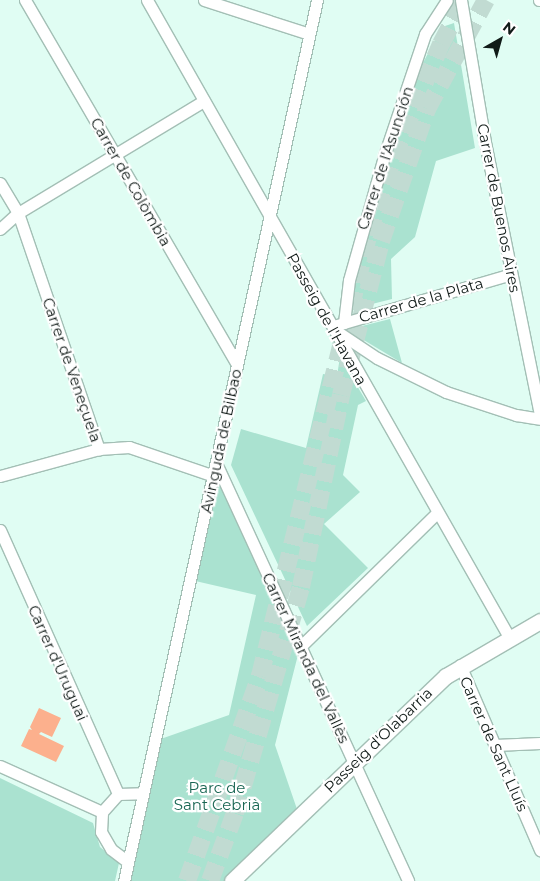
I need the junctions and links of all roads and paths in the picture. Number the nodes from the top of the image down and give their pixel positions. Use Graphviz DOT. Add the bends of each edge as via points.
graph roads {
  1 [pos="24,0"];
  2 [pos="147,0"];
  3 [pos="204,0"];
  4 [pos="316,0"];
  5 [pos="447,0"];
  6 [pos="461,0"];
  7 [pos="309,34"];
  8 [pos="204,101"];
  9 [pos="115,155"];
  10 [pos="0,183"];
  11 [pos="18,213"];
  12 [pos="270,216"];
  13 [pos="0,229"];
  14 [pos="511,274"];
  15 [pos="344,323"];
  16 [pos="331,327"];
  17 [pos="237,364"];
  18 [pos="540,417"];
  19 [pos="99,449"];
  20 [pos="216,463"];
  21 [pos="0,476"];
  22 [pos="214,476"];
  23 [pos="437,513"];
  24 [pos="0,530"];
  25 [pos="540,621"];
  26 [pos="509,637"];
  27 [pos="300,646"];
  28 [pos="460,666"];
  29 [pos="540,743"];
  30 [pos="495,745"];
  31 [pos="355,762"];
  32 [pos="0,766"];
  33 [pos="142,793"];
  34 [pos="118,794"];
  35 [pos="102,812"];
  36 [pos="540,850"];
  37 [pos="128,862"];
  38 [pos="124,881"];
  39 [pos="232,881"];
  40 [pos="408,881"];
  1 -- 9 [label="street, Carrer de Colòmbia"];
  2 -- 8 [label="street, Passeig de l'Havana"];
  3 -- 7 [label="street"];
  4 -- 7 [label="street, Avinguda de Bilbao"];
  5 -- 15 [label="street, Carrer de l'Asunción" via="425,34 384,156 348,280"];
  6 -- 14 [label="street, Carrer de Buenos Aires"];
  7 -- 12 [label="street, Avinguda de Bilbao"];
  8 -- 9 [label="street"];
  8 -- 12 [label="street, Passeig de l'Havana"];
  9 -- 11 [label="street"];
  9 -- 17 [label="street, Carrer de Colòmbia"];
  10 -- 11 [label="street, Carrer de Veneçuela"];
  11 -- 13 [label="street"];
  11 -- 19 [label="street, Carrer de Veneçuela"];
  12 -- 16 [label="street, Passeig de l'Havana"];
  12 -- 17 [label="street, Avinguda de Bilbao"];
  14 -- 15 [label="street, Carrer de la Plata"];
  14 -- 18 [label="street, Carrer de Buenos Aires"];
  15 -- 16 [label="street, Carrer de la Plata"];
  16 -- 18 [label="street" via="377,358 430,385 480,404"];
  16 -- 23 [label="street, Passeig de l'Havana"];
  17 -- 20 [label="street, Avinguda de Bilbao"];
  19 -- 21 [label="street"];
  19 -- 22 [label="street, Carrer de Veneçuela" via="129,447"];
  20 -- 22 [label="street, Avinguda de Bilbao"];
  20 -- 27 [label="street, Carrer Miranda del Vallès"];
  22 -- 33 [label="street, Avinguda de Bilbao"];
  23 -- 26 [label="street, Passeig de l'Havana"];
  23 -- 27 [label="street"];
  24 -- 34 [label="street, Carrer d'Uruguai"];
  25 -- 26 [label="main road, Passeig d'Olabarria"];
  26 -- 28 [label="main road, Passeig d'Olabarria"];
  27 -- 31 [label="street, Carrer Miranda del Vallès"];
  28 -- 30 [label="street, Carrer de Sant Lluís"];
  28 -- 31 [label="main road, Passeig d'Olabarria"];
  29 -- 30 [label="street"];
  30 -- 36 [label="street, Carrer de Sant Lluís"];
  31 -- 39 [label="main road, Passeig d'Olabarria"];
  31 -- 40 [label="street, Carrer Miranda del Vallès"];
  32 -- 35 [label="street"];
  33 -- 34 [label="street"];
  33 -- 37 [label="street, Avinguda de Bilbao"];
  34 -- 35 [label="street"];
  35 -- 37 [label="street" via="101,832 111,850"];
  37 -- 38 [label="street, Avinguda de Bilbao"];
}
